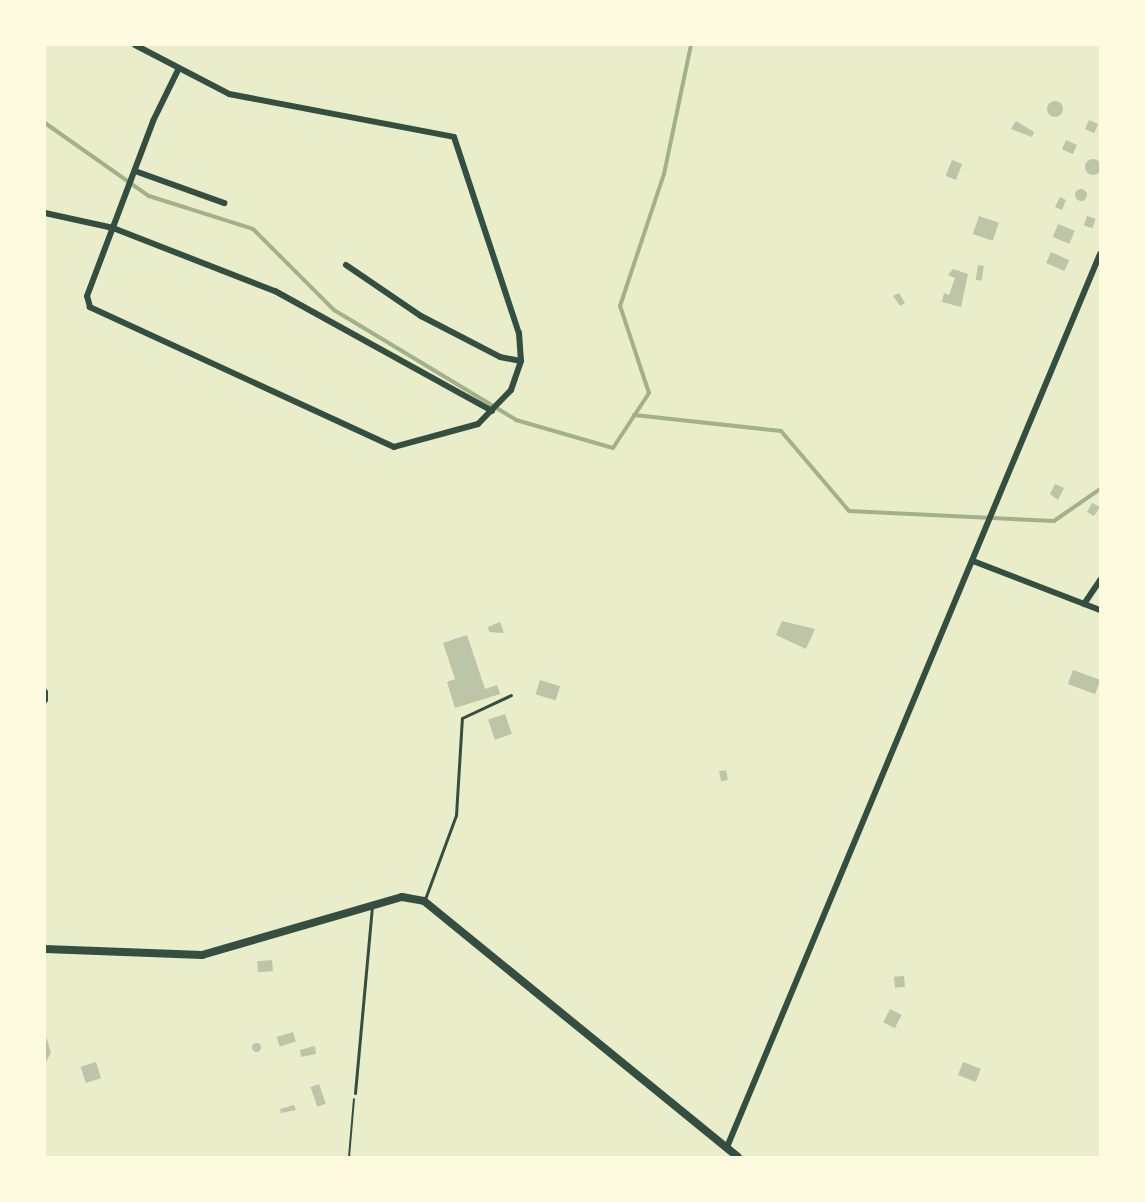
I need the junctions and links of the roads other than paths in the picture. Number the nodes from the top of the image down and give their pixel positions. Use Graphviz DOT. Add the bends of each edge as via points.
graph roads {
  1 [pos="135,45"];
  2 [pos="178,70"];
  3 [pos="135,171"];
  4 [pos="224,203"];
  5 [pos="45,213"];
  6 [pos="114,228"];
  7 [pos="1100,254"];
  8 [pos="346,266"];
  9 [pos="521,361"];
  10 [pos="492,411"];
  11 [pos="973,561"];
  12 [pos="1100,580"];
  13 [pos="1084,604"];
  14 [pos="1100,610"];
  15 [pos="45,692"];
  16 [pos="511,695"];
  17 [pos="45,700"];
  18 [pos="424,901"];
  19 [pos="372,904"];
  20 [pos="45,949"];
  21 [pos="355,1093"];
  22 [pos="727,1147"];
  23 [pos="738,1157"];
  1 -- 2 [label="street"];
  2 -- 3 [label="street"];
  2 -- 9 [label="street" via="229,94 283,108 454,138 511,304"];
  3 -- 4 [label="street"];
  3 -- 6 [label="street"];
  5 -- 6 [label="street"];
  6 -- 10 [label="street" via="275,291"];
  6 -- 10 [label="street" via="87,296 90,307 100,312 394,447 478,424"];
  7 -- 11 [label="street"];
  8 -- 9 [label="street" via="421,316 500,357"];
  9 -- 10 [label="street" via="511,390"];
  11 -- 13 [label="street"];
  11 -- 22 [label="street"];
  12 -- 13 [label="street"];
  13 -- 14 [label="street"];
  15 -- 17 [label="street"];
  16 -- 18 [label="lane" via="462,717 456,816"];
  18 -- 19 [label="street" via="402,897"];
  18 -- 22 [label="street"];
  19 -- 20 [label="street" via="202,955"];
  19 -- 21 [label="lane"];
  22 -- 23 [label="street"];
}
